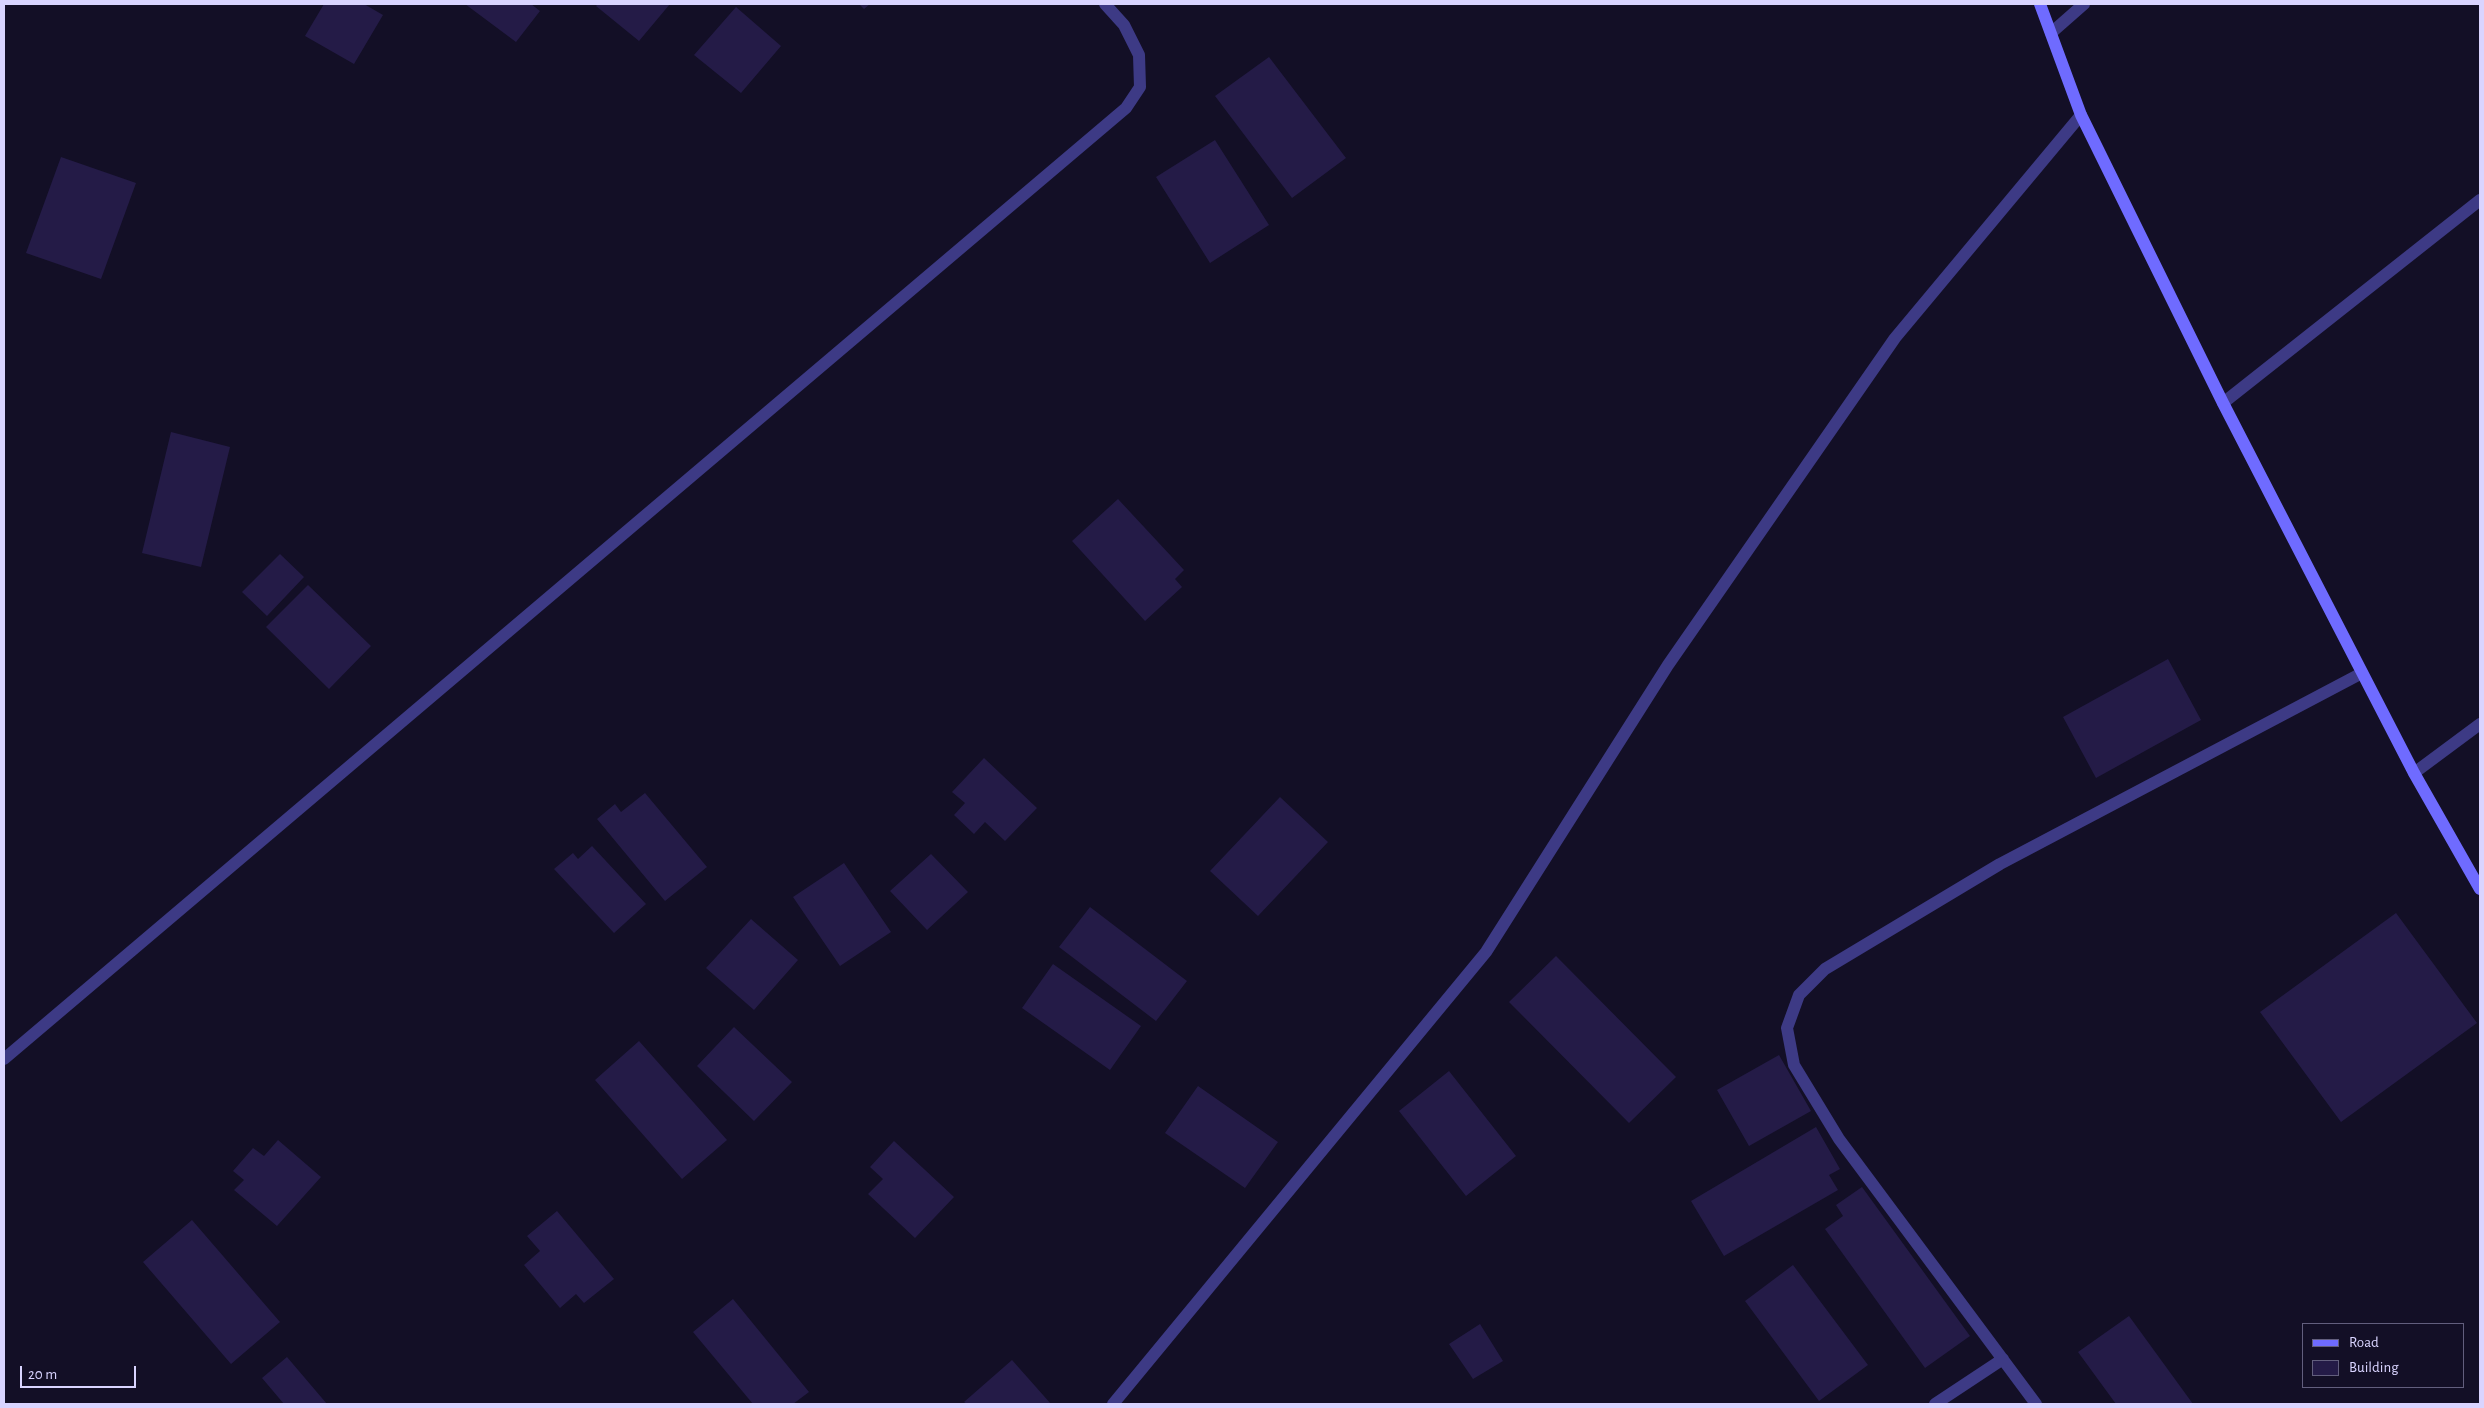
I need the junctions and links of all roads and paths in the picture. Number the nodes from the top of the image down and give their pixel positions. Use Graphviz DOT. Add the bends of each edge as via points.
graph roads {
  1 [pos="1105,4"];
  2 [pos="2040,4"];
  3 [pos="2084,4"];
  4 [pos="2051,33"];
  5 [pos="2081,114"];
  6 [pos="2480,200"];
  7 [pos="2223,403"];
  8 [pos="2362,673"];
  9 [pos="2480,724"];
  10 [pos="2414,773"];
  11 [pos="2480,888"];
  12 [pos="4,1059"];
  13 [pos="2003,1359"];
  14 [pos="1113,1404"];
  15 [pos="1935,1404"];
  16 [pos="2036,1404"];
  1 -- 12 [label="street" via="1124,25 1139,55 1140,87 1126,108"];
  2 -- 4 [label="main road"];
  3 -- 4 [label="street"];
  4 -- 5 [label="main road"];
  5 -- 7 [label="main road"];
  5 -- 14 [label="street" via="1895,338 1668,665 1486,952"];
  6 -- 7 [label="street"];
  7 -- 8 [label="main road"];
  8 -- 10 [label="main road"];
  8 -- 13 [label="street" via="2000,864 1825,970 1800,995 1788,1028 1794,1065 1839,1139"];
  9 -- 10 [label="street"];
  10 -- 11 [label="main road"];
  13 -- 15 [label="street"];
  13 -- 16 [label="street"];
}
